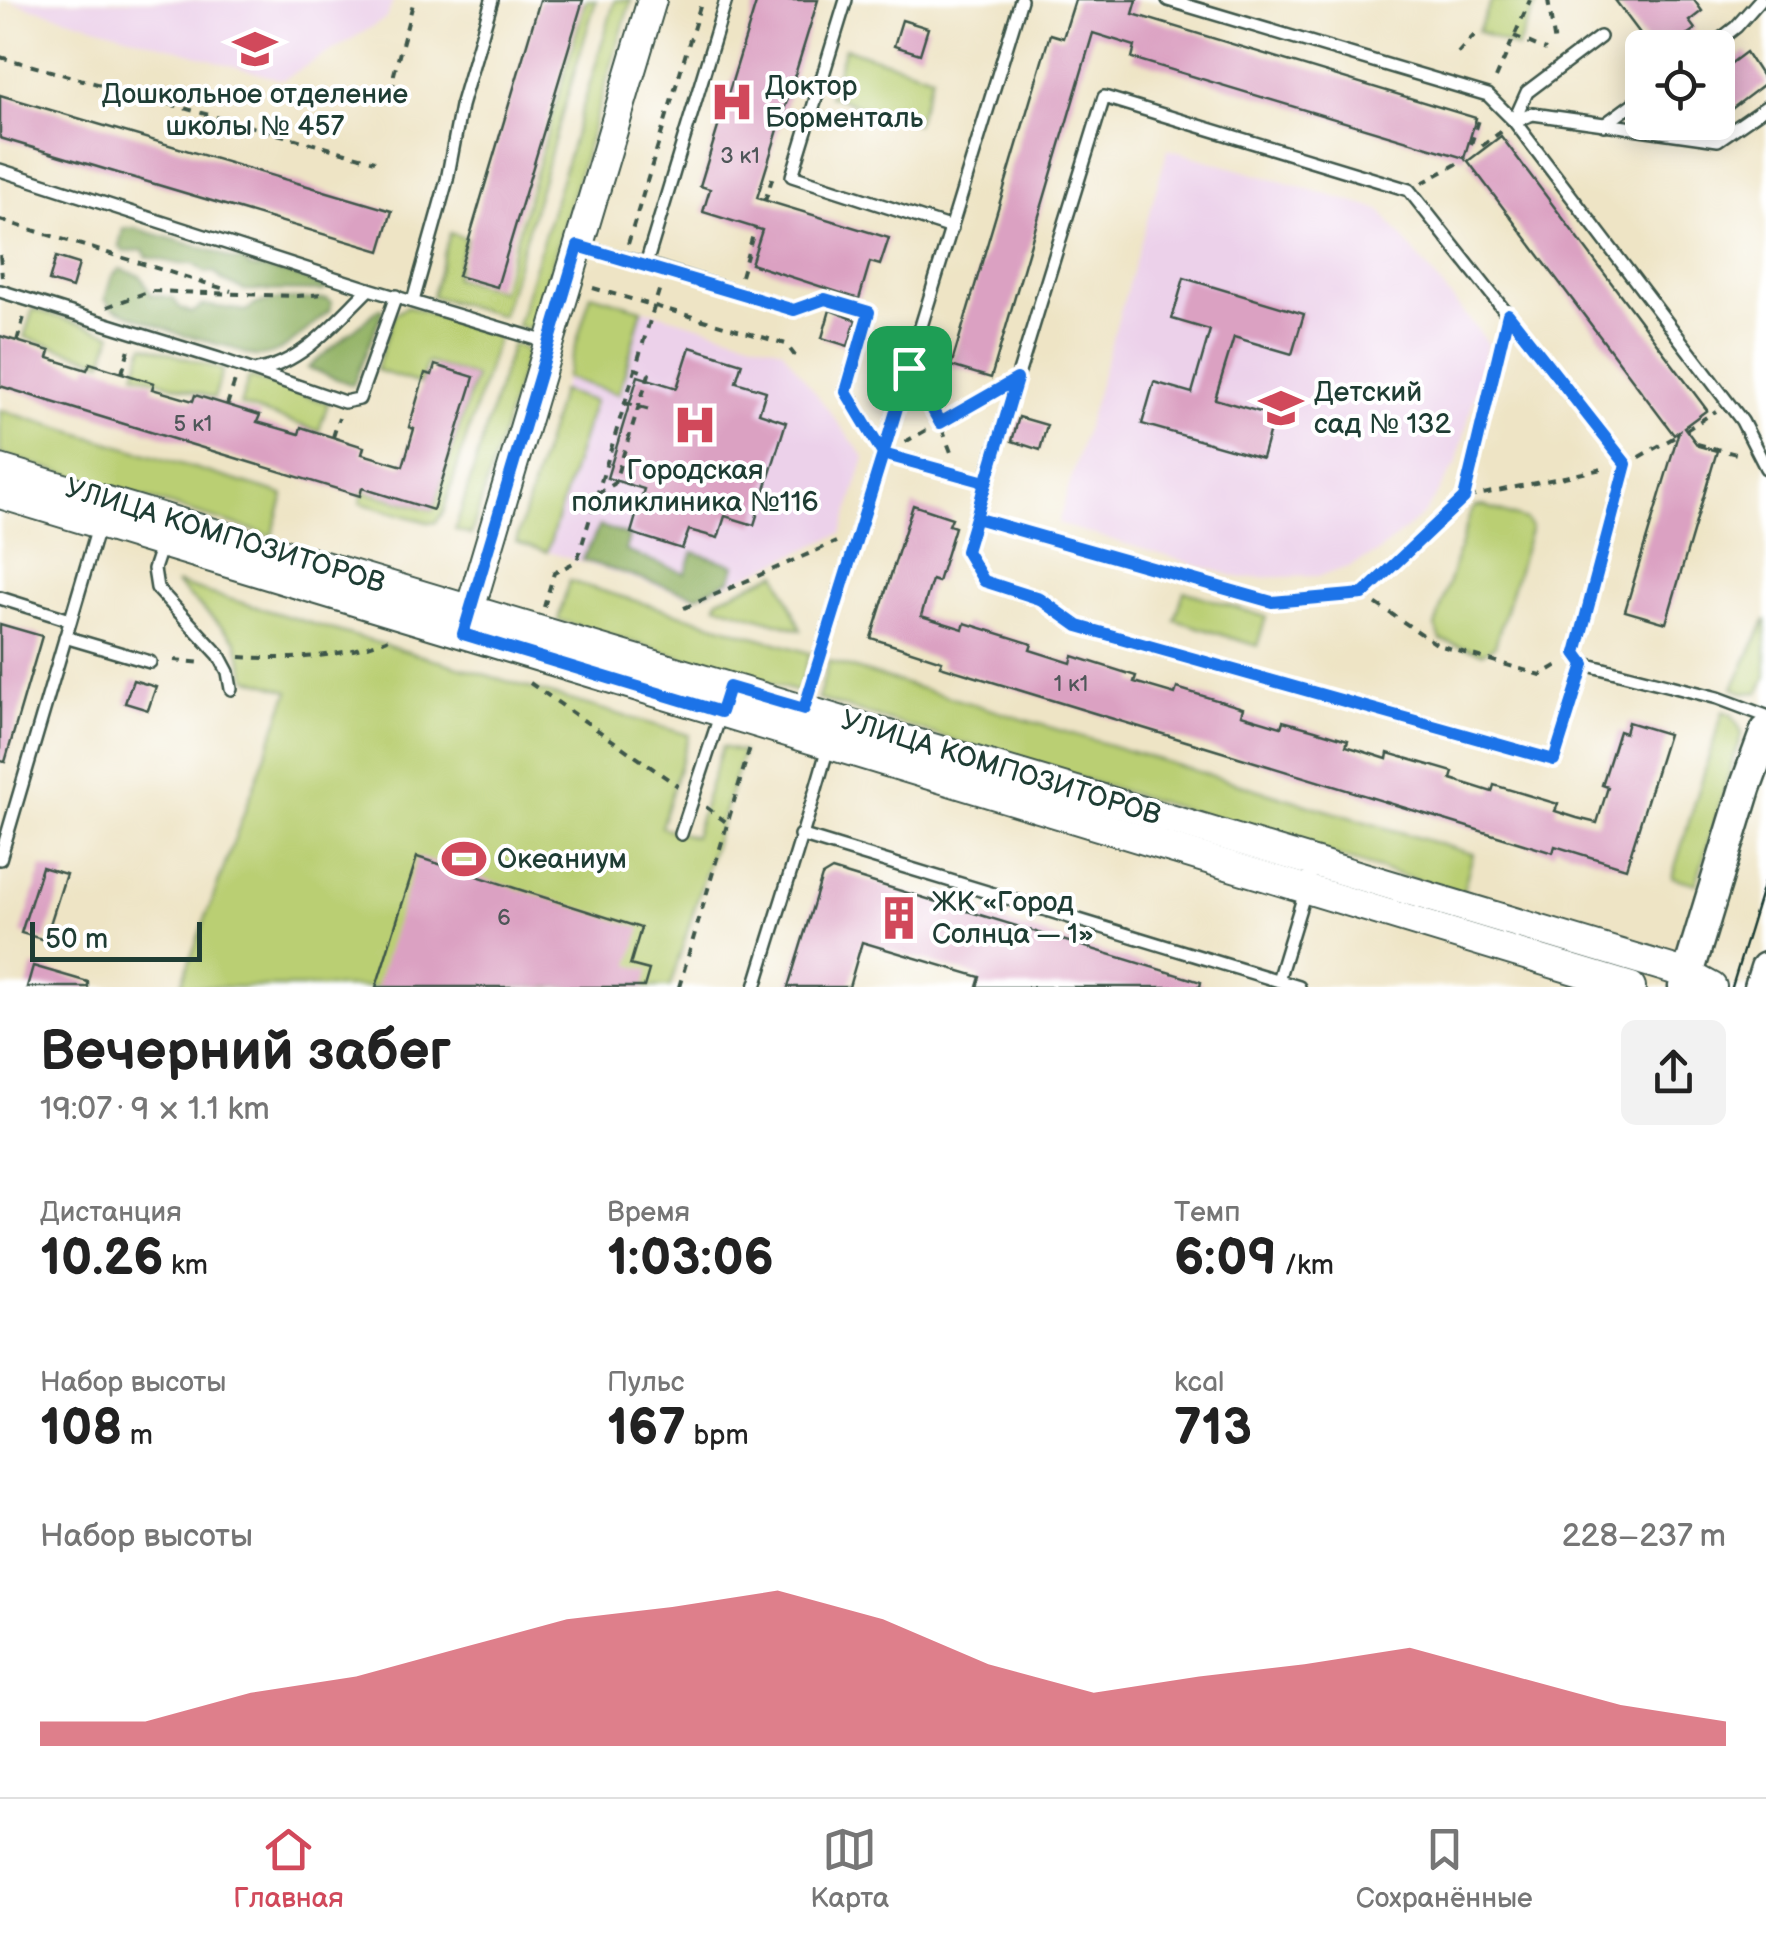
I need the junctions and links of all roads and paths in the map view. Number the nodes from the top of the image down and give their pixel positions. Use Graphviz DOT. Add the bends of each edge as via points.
graph roads {
  1 [pos="414,0"];
  2 [pos="492,0"];
  3 [pos="652,0"];
  4 [pos="702,0"];
  5 [pos="726,0"];
  6 [pos="846,0"];
  7 [pos="1021,0"];
  8 [pos="1168,0"];
  9 [pos="1530,0"];
  10 [pos="1548,0"];
  11 [pos="1760,0"];
  12 [pos="1478,30"];
  13 [pos="1732,30"];
  14 [pos="1514,36"];
  15 [pos="1600,37"];
  16 [pos="1555,44"];
  17 [pos="1546,50"];
  18 [pos="1458,53"];
  19 [pos="0,57"];
  20 [pos="394,91"];
  21 [pos="1488,95"];
  22 [pos="1766,108"];
  23 [pos="1625,109"];
  24 [pos="1514,122"];
  25 [pos="1604,125"];
  26 [pos="1471,144"];
  27 [pos="1482,146"];
  28 [pos="1466,159"];
  29 [pos="375,161"];
  30 [pos="0,170"];
  31 [pos="1409,190"];
  32 [pos="0,220"];
  33 [pos="755,228"];
  34 [pos="952,228"];
  35 [pos="578,246"];
  36 [pos="624,258"];
  37 [pos="646,264"];
  38 [pos="665,270"];
  39 [pos="590,288"];
  40 [pos="370,290"];
  41 [pos="0,291"];
  42 [pos="736,292"];
  43 [pos="240,293"];
  44 [pos="326,294"];
  45 [pos="396,296"];
  46 [pos="29,300"];
  47 [pos="412,301"];
  48 [pos="654,306"];
  49 [pos="1508,314"];
  50 [pos="88,317"];
  51 [pos="134,332"];
  52 [pos="17,341"];
  53 [pos="550,343"];
  54 [pos="798,360"];
  55 [pos="240,366"];
  56 [pos="909,368"];
  57 [pos="635,369"];
  58 [pos="255,371"];
  59 [pos="122,373"];
  60 [pos="1017,379"];
  61 [pos="625,402"];
  62 [pos="1728,403"];
  63 [pos="228,405"];
  64 [pos="639,407"];
  65 [pos="650,410"];
  66 [pos="940,423"];
  67 [pos="1686,430"];
  68 [pos="1675,437"];
  69 [pos="1697,444"];
  70 [pos="883,454"];
  71 [pos="607,460"];
  72 [pos="621,464"];
  73 [pos="1626,464"];
  74 [pos="1764,465"];
  75 [pos="0,469"];
  76 [pos="959,474"];
  77 [pos="985,482"];
  78 [pos="0,494"];
  79 [pos="597,494"];
  80 [pos="1464,498"];
  81 [pos="976,518"];
  82 [pos="99,524"];
  83 [pos="166,531"];
  84 [pos="858,533"];
  85 [pos="1363,594"];
  86 [pos="0,598"];
  87 [pos="684,608"];
  88 [pos="541,616"];
  89 [pos="70,620"];
  90 [pos="466,622"];
  91 [pos="65,637"];
  92 [pos="392,638"];
  93 [pos="219,656"];
  94 [pos="1580,658"];
  95 [pos="174,660"];
  96 [pos="150,662"];
  97 [pos="522,677"];
  98 [pos="231,690"];
  99 [pos="725,700"];
  100 [pos="1766,716"];
  101 [pos="800,722"];
  102 [pos="1766,731"];
  103 [pos="829,744"];
  104 [pos="750,747"];
  105 [pos="693,797"];
  106 [pos="726,822"];
  107 [pos="680,834"];
  108 [pos="800,835"];
  109 [pos="0,859"];
  110 [pos="1310,875"];
  111 [pos="1766,968"];
  112 [pos="1278,980"];
  113 [pos="1695,983"];
  114 [pos="679,987"];
  115 [pos="755,987"];
  116 [pos="1299,987"];
  117 [pos="1630,987"];
  118 [pos="1760,987"];
  1 -- 20 [label="path"];
  2 -- 47 [label="lane"];
  3 -- 35 [label="street"];
  4 -- 36 [label="path"];
  5 -- 37 [label="lane"];
  6 -- 34 [label="lane" via="792,176"];
  7 -- 34 [label="lane"];
  8 -- 21 [label="lane"];
  9 -- 14 [label="path"];
  10 -- 16 [label="path"];
  11 -- 13 [label="lane"];
  12 -- 18 [label="path"];
  14 -- 17 [label="path"];
  14 -- 21 [label="path"];
  15 -- 24 [label="lane" via="1526,92"];
  19 -- 29 [label="path"];
  21 -- 24 [label="lane"];
  21 -- 26 [label="path"];
  22 -- 25 [label="lane" via="1718,140"];
  23 -- 25 [label="lane"];
  24 -- 25 [label="lane" via="1533,114"];
  24 -- 27 [label="path"];
  24 -- 62 [label="lane"];
  28 -- 31 [label="path"];
  30 -- 40 [label="lane"];
  31 -- 49 [label="lane"];
  31 -- 60 [label="lane" via="1104,97"];
  32 -- 43 [label="path"];
  33 -- 42 [label="path"];
  34 -- 56 [label="lane"];
  35 -- 36 [label="lane"];
  35 -- 53 [label="street"];
  36 -- 37 [label="lane"];
  37 -- 38 [label="lane"];
  38 -- 42 [label="lane"];
  38 -- 48 [label="path"];
  39 -- 48 [label="path"];
  40 -- 45 [label="lane"];
  40 -- 58 [label="lane" via="308,346 277,367"];
  41 -- 46 [label="lane"];
  42 -- 70 [label="lane" via="794,310 825,299 869,312 846,392"];
  43 -- 44 [label="path"];
  43 -- 50 [label="path" via="150,291"];
  45 -- 47 [label="lane"];
  45 -- 58 [label="lane" via="359,399 344,402"];
  46 -- 50 [label="lane"];
  46 -- 52 [label="path"];
  47 -- 53 [label="lane"];
  48 -- 54 [label="path" via="786,344"];
  48 -- 57 [label="path"];
  49 -- 73 [label="lane"];
  49 -- 80 [label="path"];
  50 -- 51 [label="lane"];
  51 -- 55 [label="lane"];
  51 -- 59 [label="path"];
  53 -- 90 [label="street"];
  55 -- 58 [label="lane"];
  55 -- 63 [label="path"];
  56 -- 66 [label="path"];
  56 -- 70 [label="lane"];
  57 -- 61 [label="path"];
  57 -- 64 [label="path" via="649,374"];
  60 -- 66 [label="path"];
  60 -- 77 [label="lane"];
  61 -- 64 [label="path"];
  61 -- 71 [label="path"];
  62 -- 67 [label="path"];
  62 -- 74 [label="lane" via="1746,417"];
  64 -- 65 [label="path"];
  64 -- 72 [label="path"];
  66 -- 70 [label="path"];
  66 -- 76 [label="path"];
  68 -- 73 [label="path"];
  69 -- 74 [label="path"];
  70 -- 76 [label="lane"];
  70 -- 84 [label="lane"];
  71 -- 72 [label="path"];
  71 -- 79 [label="path"];
  72 -- 79 [label="path" via="614,484"];
  73 -- 80 [label="path"];
  73 -- 94 [label="lane"];
  75 -- 83 [label="street, УЛИЦА КОМПОЗИТОРОВ"];
  76 -- 77 [label="lane"];
  77 -- 81 [label="lane"];
  78 -- 82 [label="street, УЛИЦА КОМПОЗИТОРОВ"];
  79 -- 88 [label="path" via="577,561 554,573"];
  80 -- 85 [label="path"];
  81 -- 85 [label="path" via="1272,602"];
  81 -- 94 [label="lane" via="966,551 984,581 1040,599 1078,626 1554,760"];
  82 -- 83 [label="street, УЛИЦА КОМПОЗИТОРОВ"];
  82 -- 89 [label="lane"];
  83 -- 90 [label="street, УЛИЦА КОМПОЗИТОРОВ"];
  83 -- 93 [label="lane" via="154,569 158,588"];
  84 -- 87 [label="path"];
  84 -- 101 [label="lane"];
  85 -- 94 [label="path" via="1438,645 1541,675"];
  86 -- 89 [label="lane"];
  89 -- 91 [label="lane"];
  90 -- 99 [label="street, УЛИЦА КОМПОЗИТОРОВ"];
  91 -- 96 [label="lane"];
  91 -- 109 [label="lane"];
  92 -- 93 [label="path" via="362,650 280,659"];
  93 -- 95 [label="path" via="190,664"];
  93 -- 98 [label="lane"];
  94 -- 100 [label="lane"];
  97 -- 105 [label="path"];
  99 -- 101 [label="street, УЛИЦА КОМПОЗИТОРОВ"];
  99 -- 105 [label="lane"];
  101 -- 103 [label="street, УЛИЦА КОМПОЗИТОРОВ"];
  101 -- 110 [label="street, УЛИЦА КОМПОЗИТОРОВ"];
  102 -- 113 [label="main road" via="1744,788"];
  103 -- 108 [label="lane"];
  103 -- 110 [label="street, УЛИЦА КОМПОЗИТОРОВ"];
  104 -- 106 [label="path"];
  105 -- 106 [label="path"];
  105 -- 107 [label="lane"];
  106 -- 114 [label="path"];
  108 -- 112 [label="lane"];
  108 -- 115 [label="lane"];
  110 -- 112 [label="lane"];
  110 -- 113 [label="street, УЛИЦА КОМПОЗИТОРОВ"];
  110 -- 117 [label="street, УЛИЦА КОМПОЗИТОРОВ"];
  111 -- 118 [label="main road"];
  112 -- 116 [label="lane"];
}
